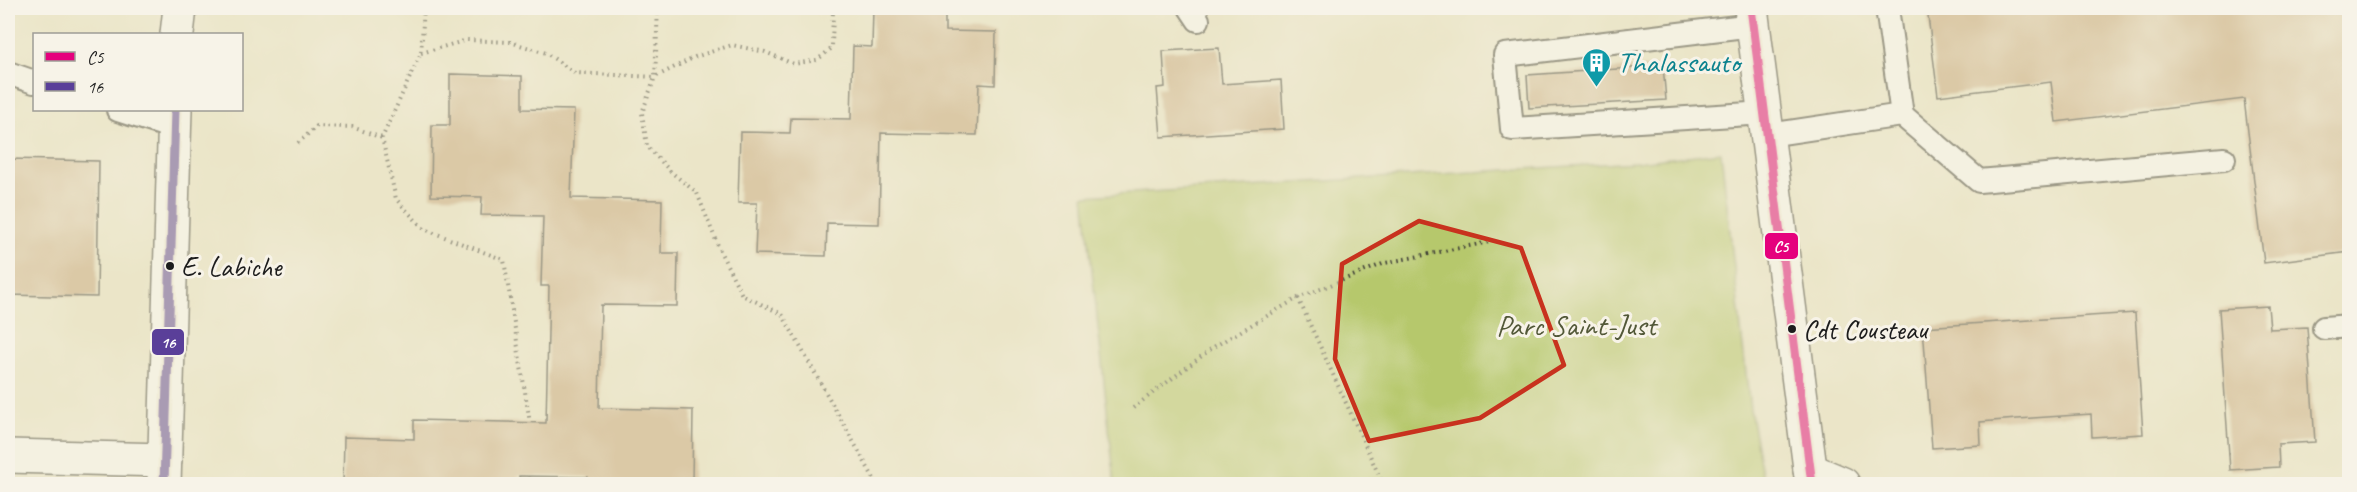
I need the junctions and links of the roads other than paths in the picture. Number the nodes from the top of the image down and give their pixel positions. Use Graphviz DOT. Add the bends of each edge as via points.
graph roads {
  1 [pos="1887,8"];
  2 [pos="1752,16"];
  3 [pos="8,73"];
  4 [pos="33,82"];
  5 [pos="124,111"];
  6 [pos="1902,115"];
  7 [pos="175,119"];
  8 [pos="1767,124"];
  9 [pos="2224,159"];
  10 [pos="2349,326"];
  11 [pos="2324,328"];
  12 [pos="8,456"];
  13 [pos="164,472"];
  14 [pos="1811,477"];
  15 [pos="1843,484"];
  1 -- 6 [label="lane"];
  2 -- 8 [label="street"];
  2 -- 8 [label="lane" via="1505,55 1512,129"];
  3 -- 4 [label="lane"];
  5 -- 7 [label="lane"];
  6 -- 8 [label="lane"];
  6 -- 9 [label="lane" via="1979,181"];
  7 -- 13 [label="street"];
  8 -- 14 [label="street"];
  10 -- 11 [label="lane"];
  12 -- 13 [label="street"];
  14 -- 15 [label="street"];
}
